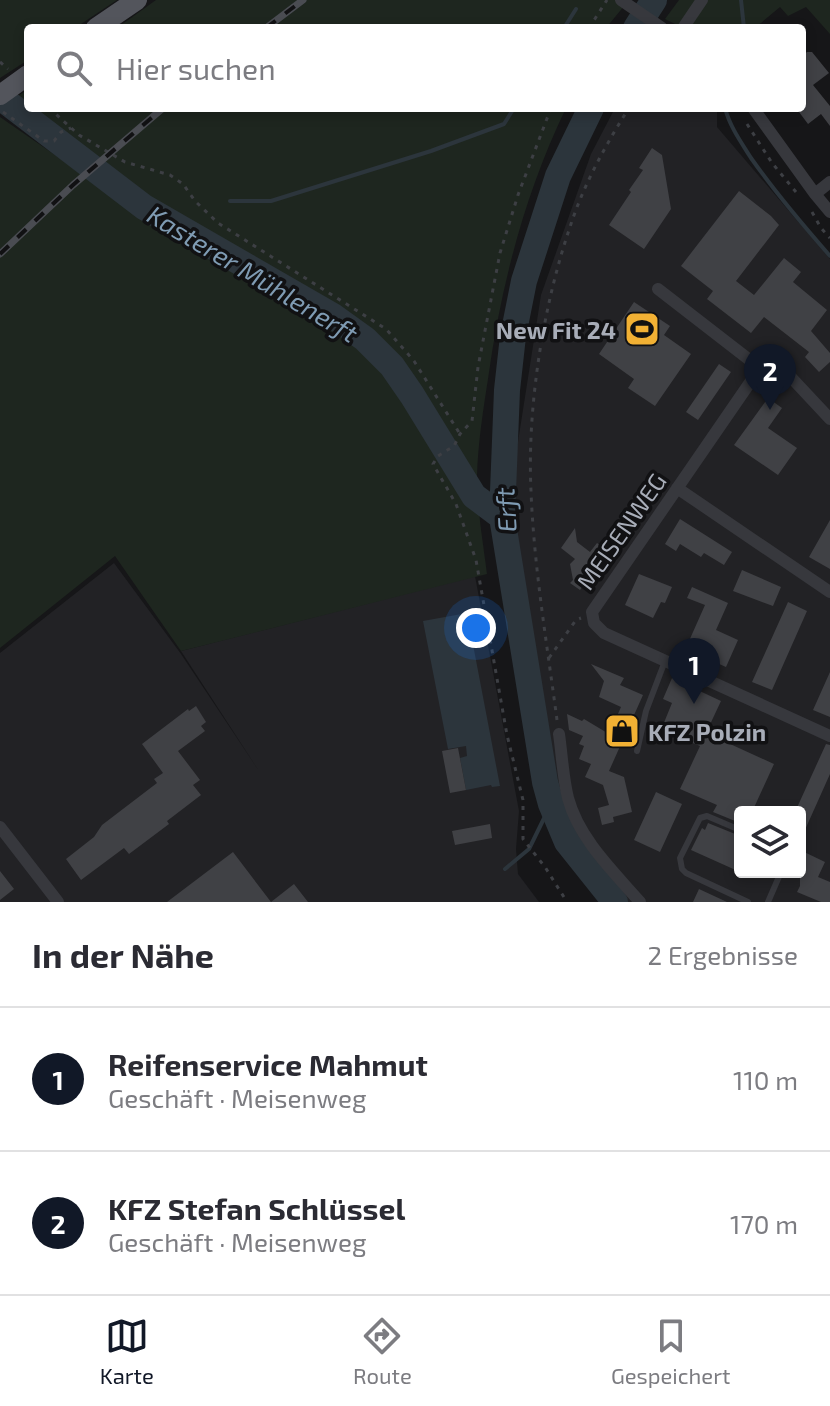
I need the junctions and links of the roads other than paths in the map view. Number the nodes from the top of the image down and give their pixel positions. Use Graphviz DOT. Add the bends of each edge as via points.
graph roads {
  1 [pos="137,0"];
  2 [pos="702,0"];
  3 [pos="625,2"];
  4 [pos="102,24"];
  5 [pos="657,24"];
  6 [pos="686,24"];
  7 [pos="24,78"];
  8 [pos="0,95"];
  9 [pos="756,112"];
  10 [pos="830,182"];
  11 [pos="815,194"];
  12 [pos="830,212"];
  13 [pos="658,289"];
  14 [pos="760,368"];
  15 [pos="830,419"];
  16 [pos="677,488"];
  17 [pos="830,592"];
  18 [pos="665,661"];
  19 [pos="559,734"];
  20 [pos="830,736"];
  21 [pos="637,751"];
  22 [pos="0,827"];
  23 [pos="734,827"];
  24 [pos="778,878"];
  25 [pos="58,902"];
  26 [pos="640,902"];
  27 [pos="748,902"];
  28 [pos="768,902"];
  1 -- 4 [label="main road"];
  2 -- 6 [label="street"];
  3 -- 5 [label="street"];
  7 -- 8 [label="main road, bridge"];
  9 -- 11 [label="street"];
  10 -- 11 [label="street"];
  11 -- 12 [label="street"];
  13 -- 14 [label="street"];
  14 -- 15 [label="street" via="787,373"];
  14 -- 16 [label="street, MEISENWEG"];
  16 -- 17 [label="street"];
  16 -- 18 [label="street, MEISENWEG" via="592,612 604,633"];
  18 -- 20 [label="street, MEISENWEG"];
  18 -- 21 [label="lane"];
  19 -- 26 [label="street" via="574,816 591,845"];
  22 -- 25 [label="street"];
  23 -- 27 [label="lane" via="702,816 681,864 686,873"];
  24 -- 28 [label="lane"];
}
